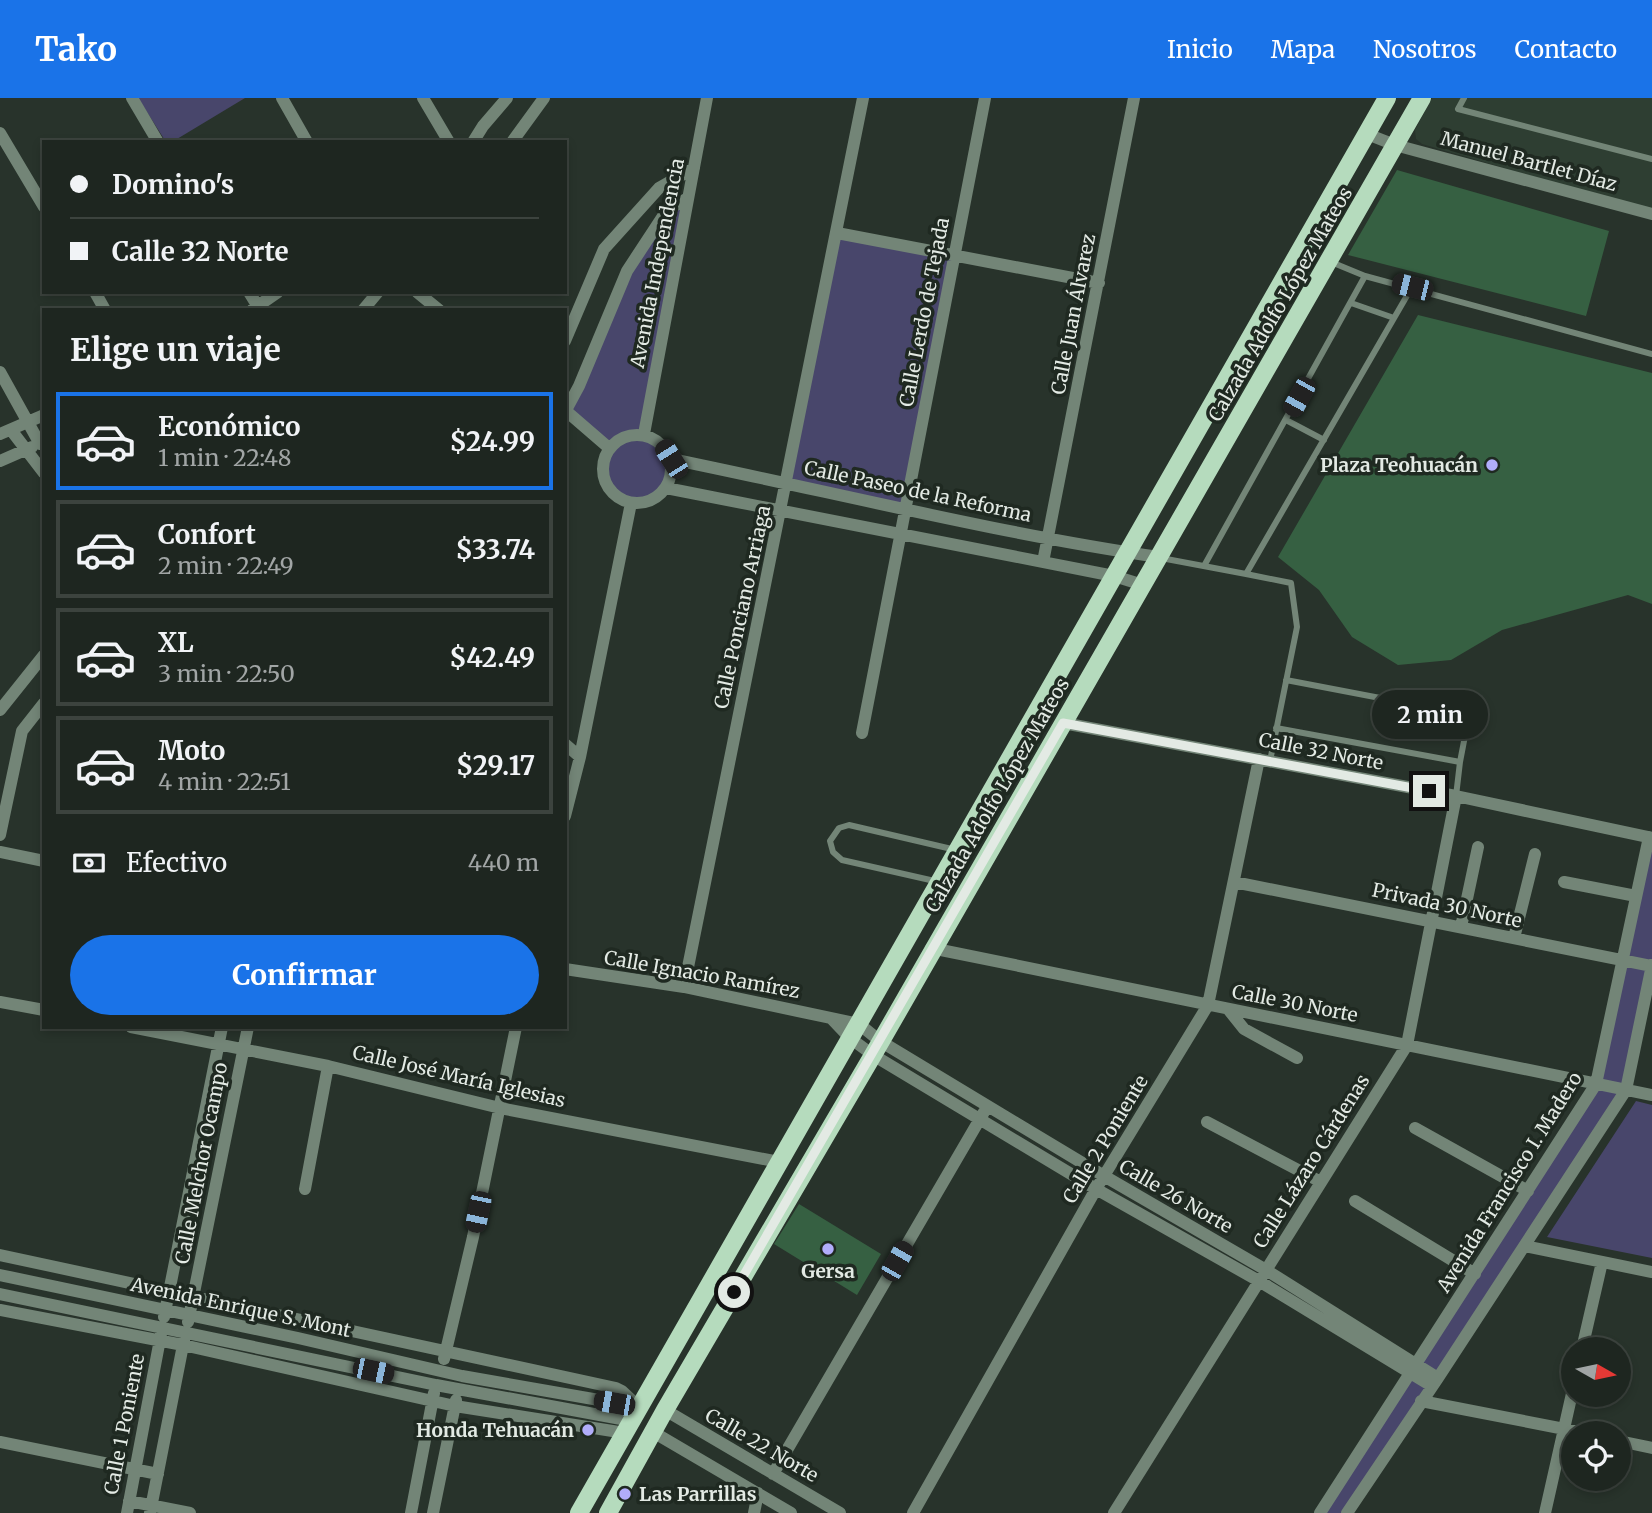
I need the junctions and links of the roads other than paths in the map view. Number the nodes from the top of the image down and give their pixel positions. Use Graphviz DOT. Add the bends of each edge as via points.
graph roads {
  1 [pos="132,98"];
  2 [pos="282,98"];
  3 [pos="423,98"];
  4 [pos="507,98"];
  5 [pos="544,98"];
  6 [pos="707,98"];
  7 [pos="863,98"];
  8 [pos="985,98"];
  9 [pos="1134,98"];
  10 [pos="1387,98"];
  11 [pos="1422,98"];
  12 [pos="1464,98"];
  13 [pos="0,133"];
  14 [pos="1367,134"];
  15 [pos="158,140"];
  16 [pos="306,140"];
  17 [pos="448,140"];
  18 [pos="474,140"];
  19 [pos="513,140"];
  20 [pos="1395,145"];
  21 [pos="1652,159"];
  22 [pos="694,168"];
  23 [pos="688,198"];
  24 [pos="42,203"];
  25 [pos="1652,214"];
  26 [pos="836,233"];
  27 [pos="955,256"];
  28 [pos="1329,261"];
  29 [pos="1365,276"];
  30 [pos="1099,283"];
  31 [pos="1412,287"];
  32 [pos="275,294"];
  33 [pos="376,294"];
  34 [pos="419,294"];
  35 [pos="1351,303"];
  36 [pos="254,308"];
  37 [pos="365,308"];
  38 [pos="437,308"];
  39 [pos="1394,318"];
  40 [pos="567,336"];
  41 [pos="1652,354"];
  42 [pos="0,372"];
  43 [pos="567,407"];
  44 [pos="567,413"];
  45 [pos="42,416"];
  46 [pos="28,421"];
  47 [pos="1286,421"];
  48 [pos="6,432"];
  49 [pos="644,434"];
  50 [pos="1324,440"];
  51 [pos="42,443"];
  52 [pos="609,448"];
  53 [pos="26,450"];
  54 [pos="671,459"];
  55 [pos="0,461"];
  56 [pos="42,470"];
  57 [pos="787,483"];
  58 [pos="667,488"];
  59 [pos="631,503"];
  60 [pos="904,509"];
  61 [pos="781,510"];
  62 [pos="899,533"];
  63 [pos="1048,538"];
  64 [pos="1128,553"];
  65 [pos="1159,557"];
  66 [pos="1043,562"];
  67 [pos="1204,566"];
  68 [pos="1246,574"];
  69 [pos="1114,576"];
  70 [pos="1143,584"];
  71 [pos="42,657"];
  72 [pos="1286,680"];
  73 [pos="42,706"];
  74 [pos="0,710"];
  75 [pos="1063,723"];
  76 [pos="1276,728"];
  77 [pos="862,733"];
  78 [pos="567,746"];
  79 [pos="580,757"];
  80 [pos="1264,760"];
  81 [pos="1460,762"];
  82 [pos="1456,796"];
  83 [pos="567,808"];
  84 [pos="0,835"];
  85 [pos="1650,838"];
  86 [pos="1478,847"];
  87 [pos="958,850"];
  88 [pos="0,852"];
  89 [pos="1535,854"];
  90 [pos="42,861"];
  91 [pos="940,882"];
  92 [pos="1564,882"];
  93 [pos="1234,883"];
  94 [pos="1636,896"];
  95 [pos="1432,921"];
  96 [pos="1461,927"];
  97 [pos="1514,938"];
  98 [pos="932,948"];
  99 [pos="1622,961"];
  100 [pos="1652,965"];
  101 [pos="567,969"];
  102 [pos="684,987"];
  103 [pos="0,1002"];
  104 [pos="1208,1005"];
  105 [pos="1228,1009"];
  106 [pos="42,1010"];
  107 [pos="141,1029"];
  108 [pos="222,1029"];
  109 [pos="248,1029"];
  110 [pos="516,1029"];
  111 [pos="854,1031"];
  112 [pos="219,1044"];
  113 [pos="1407,1045"];
  114 [pos="876,1048"];
  115 [pos="244,1049"];
  116 [pos="1297,1058"];
  117 [pos="328,1066"];
  118 [pos="1596,1084"];
  119 [pos="1626,1090"];
  120 [pos="1652,1095"];
  121 [pos="988,1106"];
  122 [pos="500,1108"];
  123 [pos="980,1119"];
  124 [pos="1207,1122"];
  125 [pos="1415,1128"];
  126 [pos="779,1162"];
  127 [pos="1104,1176"];
  128 [pos="1321,1182"];
  129 [pos="305,1189"];
  130 [pos="1096,1189"];
  131 [pos="1528,1191"];
  132 [pos="1354,1201"];
  133 [pos="1524,1246"];
  134 [pos="0,1255"];
  135 [pos="1602,1262"];
  136 [pos="1652,1272"];
  137 [pos="1475,1274"];
  138 [pos="0,1275"];
  139 [pos="1262,1276"];
  140 [pos="169,1290"];
  141 [pos="0,1294"];
  142 [pos="194,1295"];
  143 [pos="0,1310"];
  144 [pos="166,1310"];
  145 [pos="190,1314"];
  146 [pos="162,1327"];
  147 [pos="186,1332"];
  148 [pos="1585,1337"];
  149 [pos="159,1342"];
  150 [pos="183,1345"];
  151 [pos="447,1352"];
  152 [pos="1415,1368"];
  153 [pos="440,1371"];
  154 [pos="461,1382"];
  155 [pos="1435,1382"];
  156 [pos="436,1385"];
  157 [pos="432,1401"];
  158 [pos="1421,1401"];
  159 [pos="455,1406"];
  160 [pos="665,1410"];
  161 [pos="632,1420"];
  162 [pos="1561,1428"];
  163 [pos="653,1432"];
  164 [pos="1561,1442"];
  165 [pos="0,1443"];
  166 [pos="1631,1444"];
  167 [pos="1652,1448"];
  168 [pos="135,1470"];
  169 [pos="158,1474"];
  170 [pos="773,1474"];
  171 [pos="758,1493"];
  172 [pos="128,1507"];
  173 [pos="151,1509"];
  174 [pos="190,1513"];
  175 [pos="411,1513"];
  176 [pos="433,1513"];
  177 [pos="579,1513"];
  178 [pos="608,1513"];
  179 [pos="754,1513"];
  180 [pos="790,1513"];
  181 [pos="841,1513"];
  182 [pos="913,1513"];
  183 [pos="1114,1513"];
  184 [pos="1320,1513"];
  185 [pos="1347,1513"];
  186 [pos="1545,1513"];
  1 -- 15 [label="street"];
  2 -- 16 [label="street"];
  3 -- 17 [label="street"];
  4 -- 18 [label="street"];
  5 -- 19 [label="street"];
  6 -- 22 [label="street, Avenida Independencia"];
  7 -- 26 [label="street, Calle Ponciano Arriaga"];
  8 -- 27 [label="street, Calle Lerdo de Tejada"];
  9 -- 30 [label="street, Calle Juan Álvarez"];
  10 -- 14 [label="main road, Calzada Adolfo López Mateos"];
  11 -- 20 [label="main road, Calzada Adolfo López Mateos"];
  12 -- 21 [label="lane" via="1458,108"];
  13 -- 24 [label="street"];
  14 -- 20 [label="street, Manuel Bartlet Díaz"];
  14 -- 64 [label="main road, Calzada Adolfo López Mateos"];
  20 -- 25 [label="street, Manuel Bartlet Díaz"];
  20 -- 28 [label="main road, Calzada Adolfo López Mateos"];
  22 -- 23 [label="street, Avenida Independencia"];
  22 -- 40 [label="street" via="659,188 604,249"];
  23 -- 43 [label="street" via="667,210 628,271"];
  23 -- 49 [label="street, Avenida Independencia"];
  26 -- 27 [label="street"];
  26 -- 57 [label="street, Calle Ponciano Arriaga"];
  27 -- 30 [label="street"];
  27 -- 60 [label="street, Calle Lerdo de Tejada"];
  28 -- 29 [label="lane"];
  28 -- 65 [label="main road, Calzada Adolfo López Mateos"];
  29 -- 31 [label="lane"];
  29 -- 35 [label="lane"];
  30 -- 63 [label="street, Calle Juan Álvarez"];
  31 -- 39 [label="lane"];
  31 -- 41 [label="lane"];
  32 -- 36 [label="street"];
  33 -- 37 [label="street"];
  34 -- 38 [label="street"];
  35 -- 39 [label="lane"];
  35 -- 47 [label="lane"];
  39 -- 50 [label="lane"];
  42 -- 46 [label="street"];
  44 -- 52 [label="street"];
  45 -- 46 [label="street"];
  46 -- 48 [label="street"];
  46 -- 51 [label="street"];
  47 -- 50 [label="lane"];
  47 -- 67 [label="lane"];
  48 -- 53 [label="street"];
  49 -- 52 [label="street" via="625,436"];
  49 -- 54 [label="street" via="661,443"];
  50 -- 68 [label="lane"];
  51 -- 53 [label="street"];
  52 -- 59 [label="street" via="602,465 605,482 615,496"];
  53 -- 55 [label="street"];
  53 -- 56 [label="street"];
  54 -- 57 [label="street, Calle Paseo de la Reforma"];
  54 -- 58 [label="street"];
  57 -- 60 [label="street, Calle Paseo de la Reforma"];
  57 -- 61 [label="street, Calle Ponciano Arriaga"];
  58 -- 59 [label="street" via="651,500"];
  58 -- 61 [label="street"];
  59 -- 79 [label="street"];
  60 -- 62 [label="street, Calle Lerdo de Tejada"];
  60 -- 63 [label="street, Calle Paseo de la Reforma"];
  61 -- 62 [label="street"];
  61 -- 102 [label="street, Calle Ponciano Arriaga"];
  62 -- 66 [label="street"];
  62 -- 77 [label="street, Calle Lerdo de Tejada"];
  63 -- 64 [label="street, Calle Paseo de la Reforma"];
  63 -- 66 [label="street, Calle Juan Álvarez"];
  64 -- 65 [label="street, Calle Paseo de la Reforma"];
  64 -- 69 [label="main road, Calzada Adolfo López Mateos"];
  65 -- 67 [label="lane"];
  65 -- 70 [label="main road, Calzada Adolfo López Mateos"];
  66 -- 69 [label="street"];
  67 -- 68 [label="lane"];
  68 -- 72 [label="lane" via="1291,583 1297,627"];
  69 -- 70 [label="street"];
  69 -- 87 [label="main road, Calzada Adolfo López Mateos"];
  70 -- 75 [label="main road, Calzada Adolfo López Mateos"];
  71 -- 74 [label="street"];
  72 -- 76 [label="lane"];
  72 -- 81 [label="lane" via="1469,715"];
  73 -- 84 [label="street" via="22,731"];
  75 -- 80 [label="street, Calle 32 Norte"];
  75 -- 98 [label="main road, Calzada Adolfo López Mateos"];
  76 -- 80 [label="lane"];
  76 -- 81 [label="lane"];
  78 -- 79 [label="street"];
  79 -- 83 [label="street"];
  80 -- 82 [label="street, Calle 32 Norte"];
  80 -- 93 [label="street, Calle 2 Poniente"];
  81 -- 82 [label="lane"];
  82 -- 85 [label="street, Calle 32 Norte"];
  82 -- 95 [label="street, Calle Lázaro Cárdenas"];
  85 -- 94 [label="street, Avenida Francisco I. Madero"];
  86 -- 96 [label="street"];
  87 -- 91 [label="main road, Calzada Adolfo López Mateos"];
  87 -- 91 [label="lane" via="849,825 839,828 830,841 842,860"];
  88 -- 90 [label="street"];
  89 -- 97 [label="street"];
  91 -- 111 [label="main road, Calzada Adolfo López Mateos"];
  92 -- 94 [label="street"];
  93 -- 95 [label="street, Privada 30 Norte"];
  93 -- 104 [label="street, Calle 2 Poniente"];
  94 -- 99 [label="street, Avenida Francisco I. Madero"];
  95 -- 96 [label="street, Privada 30 Norte"];
  95 -- 113 [label="street, Calle Lázaro Cárdenas"];
  96 -- 97 [label="street, Privada 30 Norte"];
  97 -- 99 [label="street, Privada 30 Norte"];
  98 -- 104 [label="street, Calle 30 Norte"];
  98 -- 114 [label="main road, Calzada Adolfo López Mateos"];
  99 -- 100 [label="street, Privada 30 Norte"];
  99 -- 118 [label="street, Avenida Francisco I. Madero"];
  100 -- 119 [label="street"];
  101 -- 102 [label="street, Calle Ignacio Ramírez"];
  102 -- 111 [label="street, Calle Ignacio Ramírez" via="832,1018"];
  103 -- 106 [label="street"];
  104 -- 105 [label="street, Calle 30 Norte"];
  104 -- 127 [label="street, Calle 2 Poniente"];
  105 -- 113 [label="street, Calle 30 Norte"];
  105 -- 116 [label="street" via="1244,1029"];
  107 -- 112 [label="street, Calle José María Iglesias"];
  108 -- 112 [label="street, Calle Melchor Ocampo"];
  109 -- 115 [label="street, Calle Melchor Ocampo"];
  110 -- 122 [label="street"];
  111 -- 114 [label="street, Calle 26 Norte"];
  111 -- 126 [label="main road, Calzada Adolfo López Mateos"];
  112 -- 115 [label="street, Calle José María Iglesias"];
  112 -- 140 [label="street, Calle Melchor Ocampo"];
  113 -- 118 [label="street, Calle 30 Norte"];
  113 -- 128 [label="street, Calle Lázaro Cárdenas"];
  114 -- 121 [label="street, Calle 26 Norte"];
  114 -- 123 [label="street, Calle 26 Norte"];
  114 -- 160 [label="main road, Calzada Adolfo López Mateos"];
  115 -- 117 [label="street, Calle José María Iglesias"];
  115 -- 142 [label="street, Calle Melchor Ocampo"];
  117 -- 122 [label="street, Calle José María Iglesias"];
  117 -- 129 [label="street"];
  118 -- 119 [label="street, Calle 30 Norte"];
  118 -- 131 [label="street, Avenida Francisco I. Madero"];
  119 -- 120 [label="street, Calle 30 Norte"];
  119 -- 133 [label="street"];
  121 -- 123 [label="street"];
  121 -- 127 [label="street, Calle 26 Norte"];
  122 -- 126 [label="street, Calle José María Iglesias"];
  122 -- 151 [label="street"];
  123 -- 130 [label="street, Calle 26 Norte"];
  123 -- 170 [label="street"];
  124 -- 128 [label="street"];
  125 -- 131 [label="street"];
  126 -- 161 [label="main road, Calzada Adolfo López Mateos"];
  127 -- 130 [label="street, Calle 2 Poniente"];
  127 -- 139 [label="street, Calle 26 Norte"];
  128 -- 139 [label="street, Calle Lázaro Cárdenas"];
  130 -- 139 [label="street, Calle 26 Norte"];
  130 -- 182 [label="street, Calle 2 Poniente"];
  131 -- 137 [label="street, Avenida Francisco I. Madero"];
  132 -- 137 [label="street"];
  133 -- 135 [label="street"];
  133 -- 155 [label="street"];
  134 -- 140 [label="street"];
  135 -- 136 [label="street"];
  135 -- 148 [label="street"];
  137 -- 152 [label="street, Avenida Francisco I. Madero"];
  138 -- 144 [label="street, Avenida Enrique S. Mont"];
  139 -- 152 [label="street, Calle 26 Norte"];
  139 -- 183 [label="street, Calle Lázaro Cárdenas"];
  140 -- 142 [label="street"];
  140 -- 144 [label="street, Calle Melchor Ocampo"];
  141 -- 146 [label="street, Avenida Enrique S. Mont"];
  142 -- 145 [label="street, Calle Melchor Ocampo"];
  142 -- 151 [label="street"];
  143 -- 149 [label="street"];
  144 -- 145 [label="street, Avenida Enrique S. Mont"];
  144 -- 146 [label="street, Calle Melchor Ocampo"];
  145 -- 147 [label="street, Calle Melchor Ocampo"];
  145 -- 153 [label="street, Avenida Enrique S. Mont"];
  146 -- 147 [label="street, Avenida Enrique S. Mont"];
  146 -- 149 [label="street, Calle Melchor Ocampo"];
  147 -- 150 [label="street, Calle Melchor Ocampo"];
  147 -- 156 [label="street, Avenida Enrique S. Mont"];
  149 -- 150 [label="street"];
  149 -- 168 [label="street, Calle 1 Poniente"];
  150 -- 157 [label="street"];
  150 -- 169 [label="street, Calle Melchor Ocampo"];
  151 -- 153 [label="street"];
  151 -- 154 [label="street"];
  151 -- 161 [label="street" via="616,1388 622,1391"];
  152 -- 155 [label="street, Calle 26 Norte"];
  152 -- 184 [label="street, Avenida Francisco I. Madero"];
  153 -- 154 [label="street, Avenida Enrique S. Mont"];
  153 -- 156 [label="street"];
  154 -- 156 [label="street, Avenida Enrique S. Mont"];
  154 -- 159 [label="street"];
  154 -- 161 [label="street, Avenida Enrique S. Mont"];
  155 -- 158 [label="street"];
  156 -- 157 [label="street"];
  157 -- 159 [label="street"];
  157 -- 175 [label="street"];
  158 -- 162 [label="street"];
  158 -- 185 [label="street"];
  159 -- 161 [label="street"];
  159 -- 176 [label="street"];
  160 -- 163 [label="main road, Calzada Adolfo López Mateos"];
  160 -- 170 [label="street, Calle 22 Norte"];
  161 -- 177 [label="main road, Calzada Adolfo López Mateos"];
  163 -- 171 [label="street"];
  163 -- 178 [label="main road, Calzada Adolfo López Mateos"];
  164 -- 186 [label="street"];
  165 -- 168 [label="street"];
  166 -- 167 [label="street"];
  168 -- 169 [label="street"];
  168 -- 172 [label="street, Calle 1 Poniente"];
  169 -- 173 [label="street, Calle Melchor Ocampo"];
  170 -- 181 [label="street, Calle 22 Norte"];
  171 -- 179 [label="street"];
  171 -- 180 [label="street"];
  172 -- 173 [label="street"];
  173 -- 174 [label="street"];
}
